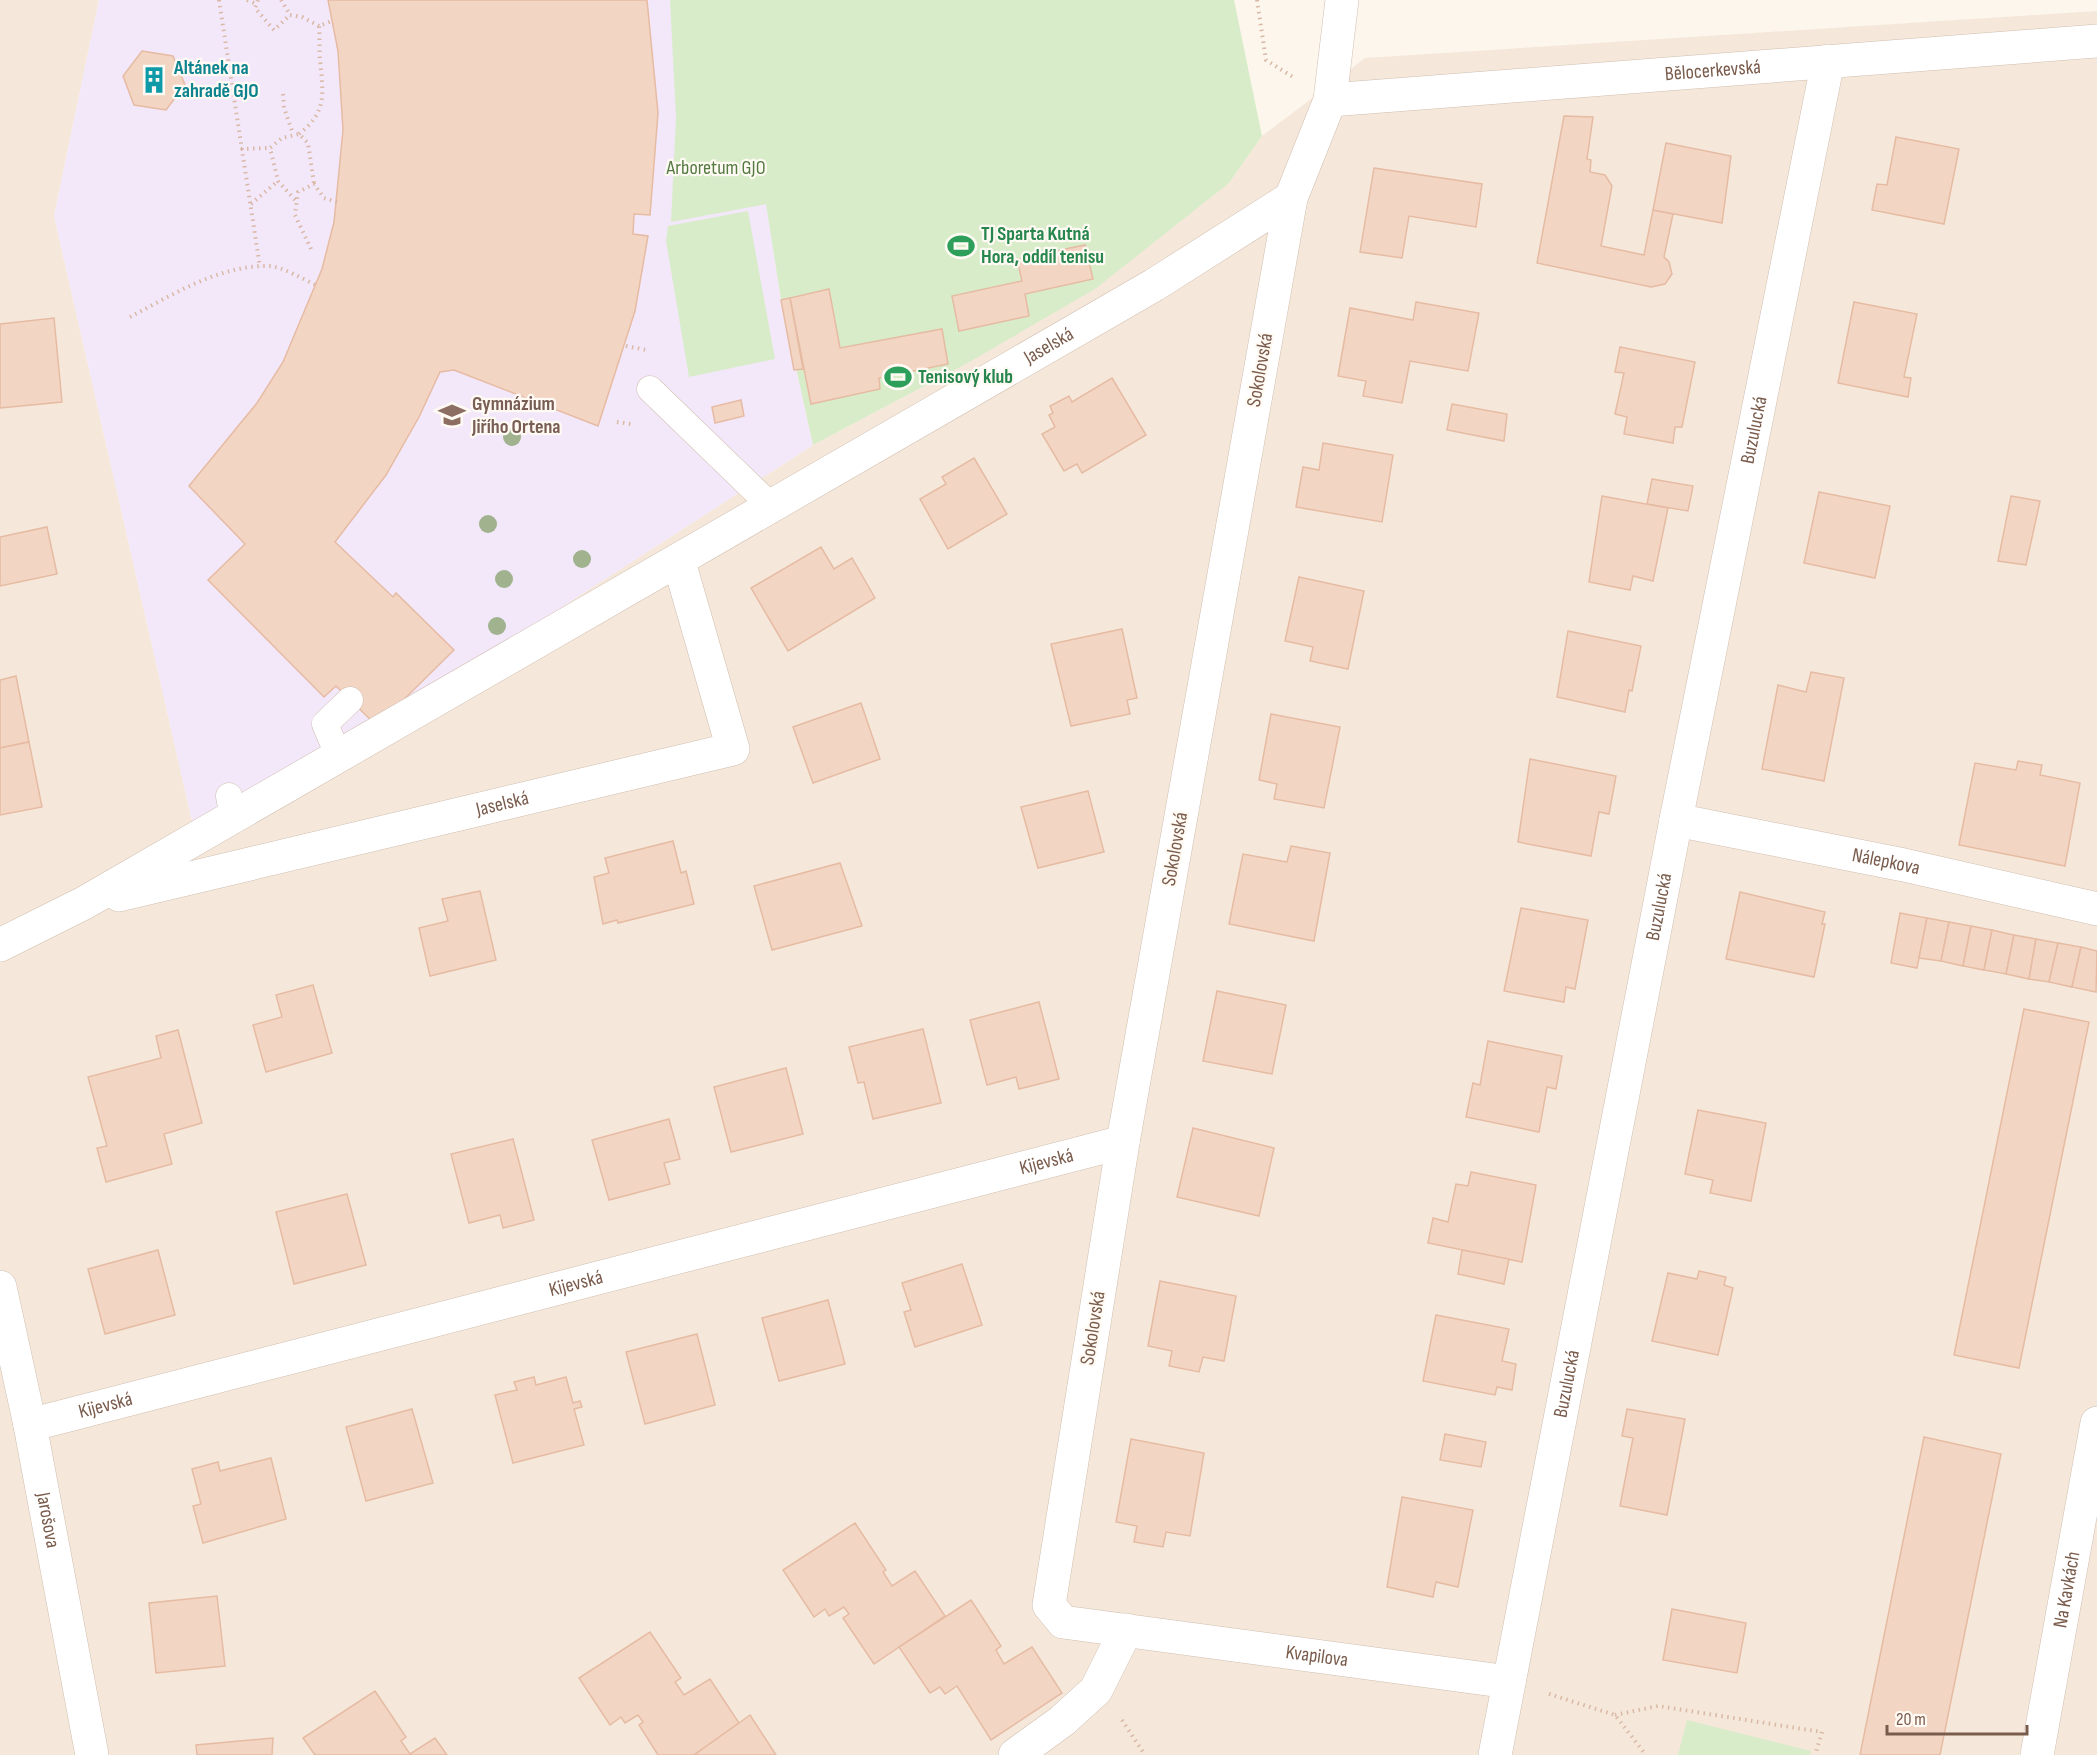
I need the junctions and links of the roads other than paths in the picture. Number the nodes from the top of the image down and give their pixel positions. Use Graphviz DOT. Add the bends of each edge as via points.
graph roads {
  1 [pos="1342,0"];
  2 [pos="2097,41"];
  3 [pos="1828,61"];
  4 [pos="1330,100"];
  5 [pos="1291,198"];
  6 [pos="650,389"];
  7 [pos="772,507"];
  8 [pos="679,562"];
  9 [pos="350,700"];
  10 [pos="339,757"];
  11 [pos="1676,820"];
  12 [pos="84,903"];
  13 [pos="2097,909"];
  14 [pos="0,945"];
  15 [pos="1123,1142"];
  16 [pos="0,1288"];
  17 [pos="2097,1423"];
  18 [pos="30,1425"];
  19 [pos="1049,1605"];
  20 [pos="1125,1630"];
  21 [pos="1509,1682"];
  22 [pos="92,1755"];
  23 [pos="1015,1755"];
  24 [pos="1495,1755"];
  25 [pos="2037,1755"];
  1 -- 4 [label="street, Sokolovská"];
  2 -- 3 [label="street, Bělocerkevská"];
  3 -- 4 [label="street, Bělocerkevská"];
  3 -- 11 [label="street, Buzulucká"];
  4 -- 5 [label="street, Sokolovská"];
  5 -- 7 [label="street, Jaselská" via="1154,285"];
  5 -- 15 [label="street, Sokolovská"];
  6 -- 7 [label="lane"];
  7 -- 8 [label="street, Jaselská"];
  8 -- 10 [label="street, Jaselská"];
  8 -- 12 [label="street, Jaselská" via="733,749"];
  9 -- 10 [label="lane" via="325,724"];
  10 -- 12 [label="street, Jaselská" via="231,807"];
  11 -- 13 [label="street, Nálepkova" via="1904,865"];
  11 -- 21 [label="street, Buzulucká"];
  12 -- 14 [label="street, Jaselská"];
  15 -- 18 [label="street, Kijevská"];
  15 -- 19 [label="street, Sokolovská"];
  16 -- 18 [label="street, Jarošova"];
  17 -- 25 [label="street, Na Kavkách"];
  18 -- 22 [label="street, Jarošova"];
  19 -- 20 [label="street, Kvapilova" via="1063,1622"];
  20 -- 21 [label="street, Kvapilova"];
  20 -- 23 [label="street" via="1096,1690"];
  21 -- 24 [label="street, Buzulucká"];
}
